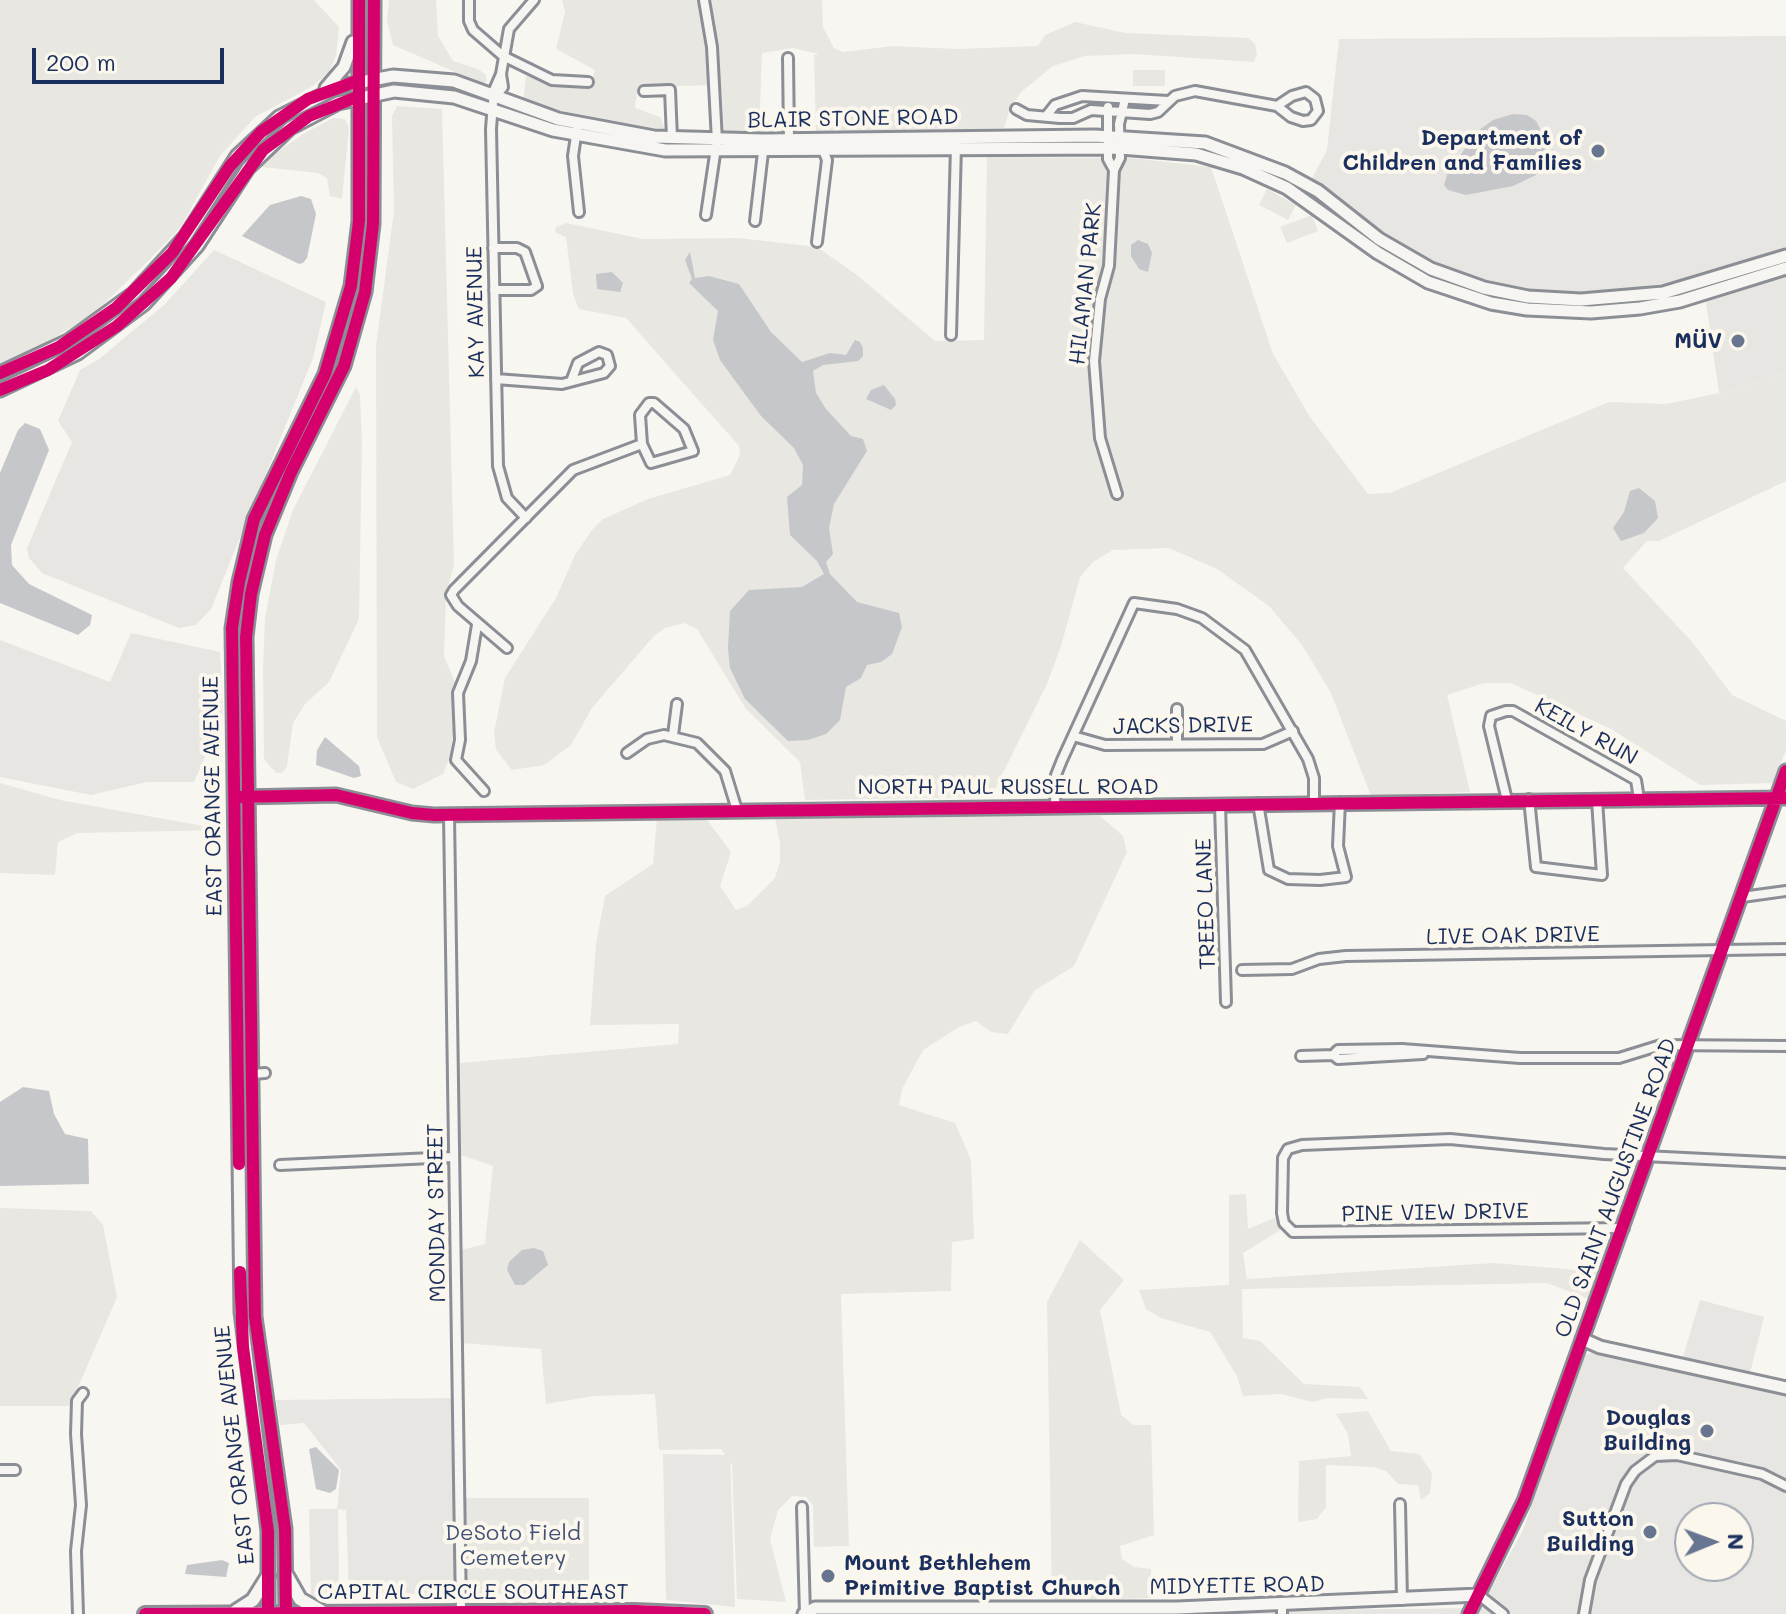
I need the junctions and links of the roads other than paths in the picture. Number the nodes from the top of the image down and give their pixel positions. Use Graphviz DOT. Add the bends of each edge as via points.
graph roads {
  1 [pos="359,0"];
  2 [pos="374,0"];
  3 [pos="469,0"];
  4 [pos="534,0"];
  5 [pos="704,0"];
  6 [pos="357,18"];
  7 [pos="372,46"];
  8 [pos="503,56"];
  9 [pos="788,58"];
  10 [pos="411,76"];
  11 [pos="373,78"];
  12 [pos="357,81"];
  13 [pos="588,82"];
  14 [pos="644,91"];
  15 [pos="373,93"];
  16 [pos="319,94"];
  17 [pos="496,96"];
  18 [pos="357,97"];
  19 [pos="1108,98"];
  20 [pos="1125,99"];
  21 [pos="1168,101"];
  22 [pos="1277,106"];
  23 [pos="494,109"];
  24 [pos="1016,109"];
  25 [pos="1108,110"];
  26 [pos="1122,110"];
  27 [pos="319,111"];
  28 [pos="1047,115"];
  29 [pos="577,130"];
  30 [pos="358,131"];
  31 [pos="672,138"];
  32 [pos="789,139"];
  33 [pos="1114,142"];
  34 [pos="956,143"];
  35 [pos="715,146"];
  36 [pos="763,152"];
  37 [pos="825,155"];
  38 [pos="579,212"];
  39 [pos="706,215"];
  40 [pos="755,221"];
  41 [pos="817,242"];
  42 [pos="493,248"];
  43 [pos="1786,256"];
  44 [pos="1772,265"];
  45 [pos="1786,268"];
  46 [pos="494,290"];
  47 [pos="134,293"];
  48 [pos="144,304"];
  49 [pos="951,335"];
  50 [pos="0,373"];
  51 [pos="496,379"];
  52 [pos="572,379"];
  53 [pos="0,390"];
  54 [pos="642,444"];
  55 [pos="269,483"];
  56 [pos="283,489"];
  57 [pos="1117,494"];
  58 [pos="526,518"];
  59 [pos="477,625"];
  60 [pos="507,648"];
  61 [pos="677,704"];
  62 [pos="1177,709"];
  63 [pos="1293,731"];
  64 [pos="673,735"];
  65 [pos="1073,736"];
  66 [pos="1177,744"];
  67 [pos="627,753"];
  68 [pos="1786,771"];
  69 [pos="484,791"];
  70 [pos="233,797"];
  71 [pos="247,797"];
  72 [pos="1781,798"];
  73 [pos="1529,799"];
  74 [pos="1639,799"];
  75 [pos="1507,800"];
  76 [pos="1597,800"];
  77 [pos="1340,802"];
  78 [pos="1258,803"];
  79 [pos="1314,803"];
  80 [pos="1055,805"];
  81 [pos="1220,805"];
  82 [pos="737,810"];
  83 [pos="449,815"];
  84 [pos="1786,891"];
  85 [pos="1742,897"];
  86 [pos="1786,949"];
  87 [pos="1724,950"];
  88 [pos="1242,970"];
  89 [pos="1226,1002"];
  90 [pos="1689,1046"];
  91 [pos="1786,1046"];
  92 [pos="1301,1056"];
  93 [pos="265,1073"];
  94 [pos="237,1074"];
  95 [pos="252,1074"];
  96 [pos="1649,1156"];
  97 [pos="454,1157"];
  98 [pos="1786,1163"];
  99 [pos="280,1165"];
  100 [pos="1624,1228"];
  101 [pos="1582,1339"];
  102 [pos="1786,1388"];
  103 [pos="83,1393"];
  104 [pos="0,1470"];
  105 [pos="15,1470"];
  106 [pos="1786,1486"];
  107 [pos="1400,1504"];
  108 [pos="802,1507"];
  109 [pos="268,1576"];
  110 [pos="287,1576"];
  111 [pos="1479,1595"];
  112 [pos="1402,1601"];
  113 [pos="1282,1610"];
  114 [pos="1295,1610"];
  115 [pos="461,1612"];
  116 [pos="234,1613"];
  117 [pos="268,1613"];
  118 [pos="324,1613"];
  119 [pos="78,1614"];
  120 [pos="145,1614"];
  121 [pos="286,1614"];
  122 [pos="705,1614"];
  123 [pos="804,1614"];
  124 [pos="1469,1614"];
  125 [pos="1503,1614"];
  126 [pos="1584,1614"];
  1 -- 6 [label="street, EAST ORANGE AVENUE"];
  2 -- 7 [label="street, EAST ORANGE AVENUE"];
  3 -- 8 [label="street" via="473,30"];
  4 -- 8 [label="street, KAY AVENUE" via="509,29"];
  5 -- 35 [label="street" via="712,47"];
  6 -- 12 [label="street, EAST ORANGE AVENUE"];
  6 -- 16 [label="street" via="344,67"];
  7 -- 10 [label="street" via="387,70"];
  7 -- 11 [label="street, EAST ORANGE AVENUE"];
  8 -- 13 [label="street" via="552,80"];
  8 -- 17 [label="street, KAY AVENUE"];
  9 -- 32 [label="street"];
  10 -- 11 [label="street, BLAIR STONE ROAD"];
  10 -- 17 [label="street, BLAIR STONE ROAD" via="454,81"];
  11 -- 12 [label="street, BLAIR STONE ROAD"];
  11 -- 15 [label="street, EAST ORANGE AVENUE"];
  12 -- 16 [label="street, BLAIR STONE ROAD"];
  12 -- 18 [label="street, EAST ORANGE AVENUE"];
  14 -- 31 [label="street" via="670,90"];
  15 -- 18 [label="street, BLAIR STONE ROAD"];
  15 -- 23 [label="street, BLAIR STONE ROAD" via="432,92"];
  15 -- 56 [label="street, EAST ORANGE AVENUE" via="373,224 360,314 334,390"];
  16 -- 47 [label="street, BLAIR STONE ROAD" via="279,117 246,147 185,237"];
  17 -- 23 [label="street, KAY AVENUE"];
  17 -- 29 [label="street, BLAIR STONE ROAD"];
  18 -- 27 [label="street, BLAIR STONE ROAD"];
  18 -- 30 [label="street, EAST ORANGE AVENUE"];
  19 -- 20 [label="street"];
  19 -- 25 [label="street"];
  19 -- 28 [label="street" via="1070,98"];
  20 -- 21 [label="street"];
  20 -- 26 [label="street"];
  21 -- 22 [label="street" via="1186,92 1207,91"];
  21 -- 26 [label="street" via="1150,114"];
  22 -- 22 [label="street" via="1306,92 1318,111 1303,121"];
  23 -- 29 [label="street, BLAIR STONE ROAD"];
  23 -- 42 [label="street, KAY AVENUE"];
  24 -- 28 [label="street"];
  25 -- 26 [label="street"];
  25 -- 28 [label="street" via="1073,118"];
  25 -- 33 [label="street"];
  26 -- 33 [label="street"];
  27 -- 30 [label="street" via="344,109"];
  27 -- 48 [label="street, BLAIR STONE ROAD" via="255,159 197,246"];
  29 -- 31 [label="street, BLAIR STONE ROAD"];
  29 -- 35 [label="street, BLAIR STONE ROAD" via="651,149"];
  29 -- 38 [label="street"];
  30 -- 55 [label="street, EAST ORANGE AVENUE" via="358,245 347,309 325,374"];
  31 -- 35 [label="street, BLAIR STONE ROAD"];
  32 -- 34 [label="street, BLAIR STONE ROAD"];
  32 -- 35 [label="street, BLAIR STONE ROAD"];
  33 -- 34 [label="street, BLAIR STONE ROAD"];
  33 -- 44 [label="street, BLAIR STONE ROAD" via="1196,154 1243,168 1315,197 1378,253 1428,274 1528,303 1635,303"];
  33 -- 57 [label="street, HILAMAN PARK" via="1112,243 1098,315 1094,386 1100,438"];
  34 -- 37 [label="street, BLAIR STONE ROAD"];
  34 -- 49 [label="street"];
  35 -- 36 [label="street, BLAIR STONE ROAD"];
  35 -- 39 [label="street"];
  36 -- 37 [label="street, BLAIR STONE ROAD"];
  36 -- 40 [label="street"];
  37 -- 41 [label="street"];
  42 -- 46 [label="street, KAY AVENUE"];
  42 -- 46 [label="street" via="525,252 537,286"];
  43 -- 44 [label="street, BLAIR STONE ROAD"];
  44 -- 45 [label="street, BLAIR STONE ROAD"];
  46 -- 51 [label="street, KAY AVENUE"];
  47 -- 48 [label="street"];
  47 -- 50 [label="street, BLAIR STONE ROAD" via="68,341"];
  48 -- 53 [label="street, BLAIR STONE ROAD" via="78,353"];
  51 -- 52 [label="street" via="548,385"];
  51 -- 58 [label="street, KAY AVENUE" via="500,478 507,498"];
  52 -- 52 [label="street" via="604,373 610,366 607,355 599,352 578,363"];
  54 -- 54 [label="street" via="651,463 693,451 684,429 654,403 640,415"];
  54 -- 58 [label="street" via="573,470"];
  55 -- 56 [label="street"];
  55 -- 70 [label="street, EAST ORANGE AVENUE" via="248,539 233,617"];
  56 -- 71 [label="street, EAST ORANGE AVENUE" via="258,559 248,616"];
  58 -- 59 [label="street" via="451,595"];
  59 -- 60 [label="street"];
  59 -- 69 [label="street" via="458,693 456,760"];
  61 -- 64 [label="street"];
  62 -- 66 [label="street"];
  63 -- 65 [label="street" via="1255,663 1229,634 1189,612 1134,603"];
  63 -- 66 [label="street, JACKS DRIVE" via="1263,744"];
  63 -- 79 [label="street" via="1312,769"];
  64 -- 67 [label="street" via="647,739"];
  64 -- 82 [label="street" via="697,743 719,762"];
  65 -- 66 [label="street, JACKS DRIVE" via="1095,744"];
  65 -- 80 [label="street" via="1056,775"];
  68 -- 72 [label="street, OLD SAINT AUGUSTINE ROAD"];
  70 -- 71 [label="street, NORTH PAUL RUSSELL ROAD"];
  70 -- 94 [label="street, EAST ORANGE AVENUE"];
  71 -- 83 [label="street, NORTH PAUL RUSSELL ROAD" via="336,795 412,813"];
  71 -- 95 [label="street, EAST ORANGE AVENUE"];
  72 -- 74 [label="street, NORTH PAUL RUSSELL ROAD"];
  72 -- 85 [label="street, OLD SAINT AUGUSTINE ROAD"];
  73 -- 75 [label="street, NORTH PAUL RUSSELL ROAD"];
  73 -- 76 [label="street, NORTH PAUL RUSSELL ROAD"];
  73 -- 76 [label="street" via="1536,867 1602,875"];
  74 -- 75 [label="street, KEILY RUN" via="1636,780 1506,711 1491,716 1489,726"];
  74 -- 76 [label="street, NORTH PAUL RUSSELL ROAD"];
  75 -- 77 [label="street, NORTH PAUL RUSSELL ROAD"];
  77 -- 78 [label="street" via="1338,846 1346,877 1320,880 1288,879 1269,870"];
  77 -- 79 [label="street, NORTH PAUL RUSSELL ROAD"];
  78 -- 79 [label="street, NORTH PAUL RUSSELL ROAD"];
  78 -- 81 [label="street, NORTH PAUL RUSSELL ROAD"];
  80 -- 81 [label="street, NORTH PAUL RUSSELL ROAD"];
  80 -- 82 [label="street, NORTH PAUL RUSSELL ROAD"];
  81 -- 89 [label="street, TREEO LANE"];
  82 -- 83 [label="street, NORTH PAUL RUSSELL ROAD"];
  83 -- 97 [label="street, MONDAY STREET"];
  84 -- 85 [label="street"];
  85 -- 87 [label="street, OLD SAINT AUGUSTINE ROAD"];
  86 -- 87 [label="street, LIVE OAK DRIVE"];
  87 -- 88 [label="street, LIVE OAK DRIVE" via="1346,956 1292,969"];
  87 -- 90 [label="street, OLD SAINT AUGUSTINE ROAD"];
  90 -- 91 [label="street"];
  90 -- 92 [label="street" via="1661,1045 1619,1058 1338,1050 1333,1055"];
  90 -- 96 [label="street, OLD SAINT AUGUSTINE ROAD"];
  93 -- 95 [label="street"];
  94 -- 95 [label="street"];
  94 -- 109 [label="street, EAST ORANGE AVENUE" via="241,1312 268,1531"];
  95 -- 110 [label="street, EAST ORANGE AVENUE" via="257,1346 282,1503"];
  96 -- 98 [label="street"];
  96 -- 100 [label="street, OLD SAINT AUGUSTINE ROAD"];
  96 -- 100 [label="street, PINE VIEW DRIVE" via="1450,1139 1302,1145 1288,1149 1283,1158 1284,1223 1299,1233"];
  97 -- 99 [label="street"];
  97 -- 115 [label="street, MONDAY STREET"];
  100 -- 101 [label="street, OLD SAINT AUGUSTINE ROAD"];
  101 -- 102 [label="street"];
  101 -- 111 [label="street, OLD SAINT AUGUSTINE ROAD" via="1524,1501"];
  103 -- 119 [label="street" via="77,1401 76,1434 81,1505"];
  104 -- 105 [label="street"];
  106 -- 126 [label="street" via="1753,1472 1677,1455 1655,1456 1626,1484 1590,1580"];
  107 -- 112 [label="street"];
  108 -- 123 [label="street"];
  109 -- 116 [label="main road" via="253,1600"];
  109 -- 117 [label="street, EAST ORANGE AVENUE"];
  110 -- 118 [label="main road" via="300,1599"];
  110 -- 121 [label="street, EAST ORANGE AVENUE"];
  111 -- 112 [label="street, MIDYETTE ROAD"];
  111 -- 124 [label="street, OLD SAINT AUGUSTINE ROAD"];
  111 -- 125 [label="street"];
  112 -- 114 [label="street, MIDYETTE ROAD"];
  113 -- 114 [label="street, MIDYETTE ROAD"];
  113 -- 123 [label="street, MIDYETTE ROAD" via="834,1608"];
  115 -- 118 [label="main road, CAPITAL CIRCLE SOUTHEAST"];
  115 -- 122 [label="main road, CAPITAL CIRCLE SOUTHEAST"];
  116 -- 117 [label="main road, CAPITAL CIRCLE SOUTHEAST"];
  116 -- 120 [label="main road, CAPITAL CIRCLE SOUTHEAST"];
  117 -- 121 [label="main road, CAPITAL CIRCLE SOUTHEAST"];
  118 -- 121 [label="main road, CAPITAL CIRCLE SOUTHEAST"];
}
